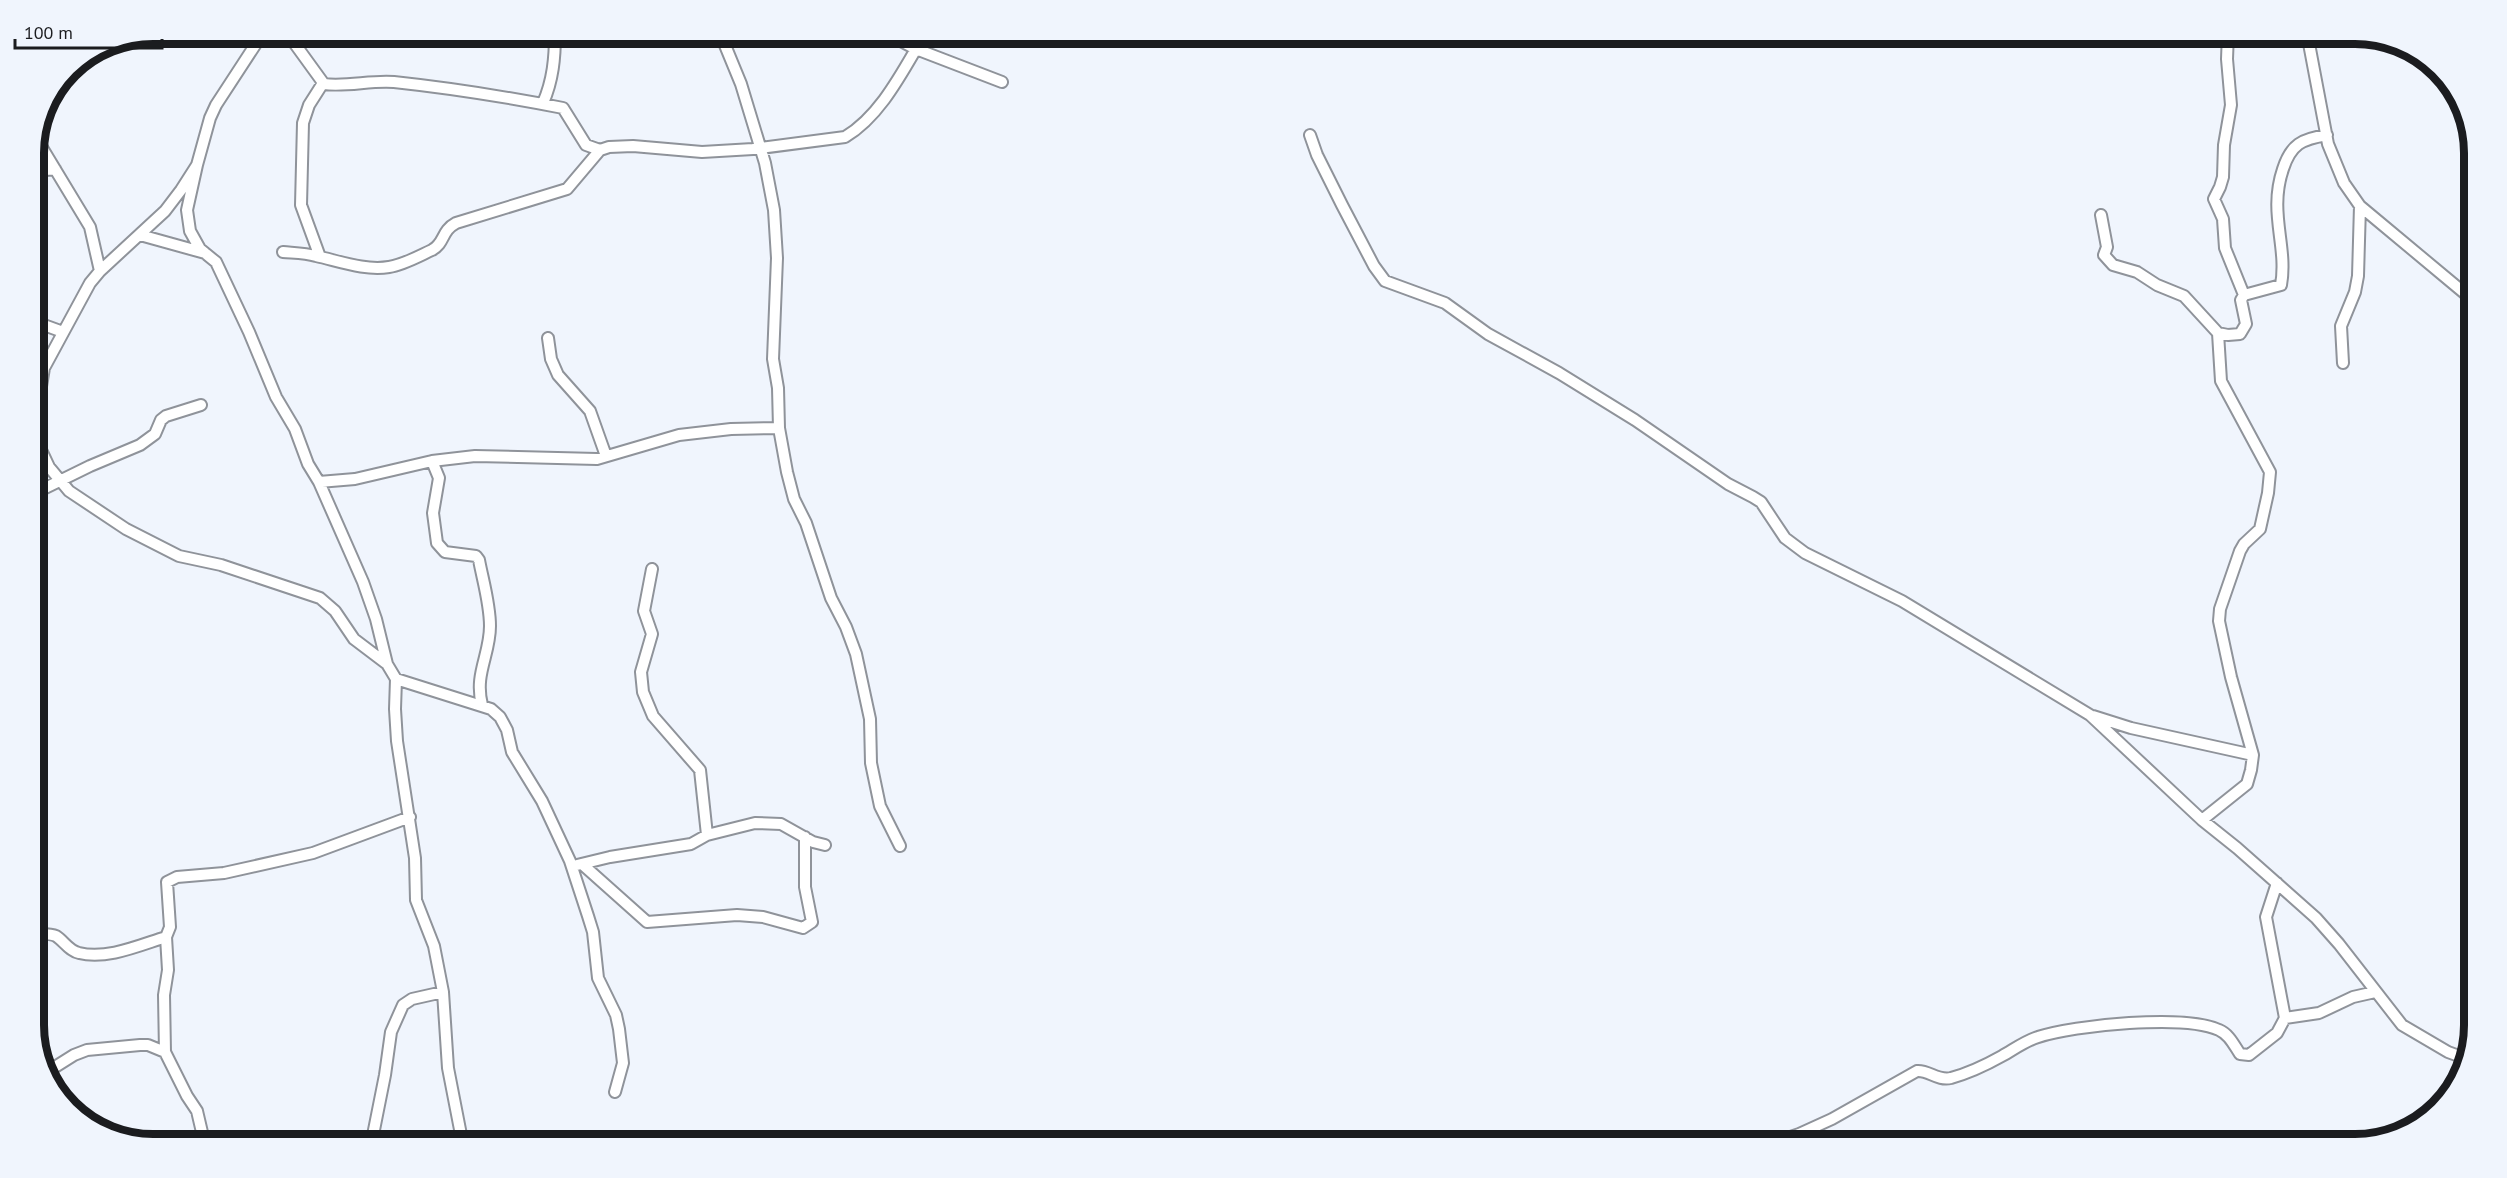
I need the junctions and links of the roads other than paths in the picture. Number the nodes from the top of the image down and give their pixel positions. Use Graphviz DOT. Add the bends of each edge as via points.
graph roads {
  1 [pos="256,44"];
  2 [pos="295,44"];
  3 [pos="554,44"];
  4 [pos="725,44"];
  5 [pos="907,44"];
  6 [pos="2228,44"];
  7 [pos="2309,44"];
  8 [pos="916,49"];
  9 [pos="1002,82"];
  10 [pos="323,83"];
  11 [pos="543,103"];
  12 [pos="1311,135"];
  13 [pos="2327,135"];
  14 [pos="760,148"];
  15 [pos="600,150"];
  16 [pos="44,151"];
  17 [pos="197,165"];
  18 [pos="55,169"];
  19 [pos="44,170"];
  20 [pos="2360,206"];
  21 [pos="2101,215"];
  22 [pos="140,235"];
  23 [pos="283,252"];
  24 [pos="208,254"];
  25 [pos="320,257"];
  26 [pos="100,271"];
  27 [pos="2463,291"];
  28 [pos="2244,295"];
  29 [pos="44,325"];
  30 [pos="63,332"];
  31 [pos="2218,333"];
  32 [pos="548,338"];
  33 [pos="2343,363"];
  34 [pos="44,369"];
  35 [pos="201,405"];
  36 [pos="779,428"];
  37 [pos="606,456"];
  38 [pos="44,457"];
  39 [pos="432,461"];
  40 [pos="61,482"];
  41 [pos="319,482"];
  42 [pos="46,488"];
  43 [pos="69,491"];
  44 [pos="652,569"];
  45 [pos="387,664"];
  46 [pos="396,679"];
  47 [pos="482,705"];
  48 [pos="2090,715"];
  49 [pos="2253,755"];
  50 [pos="410,817"];
  51 [pos="2202,820"];
  52 [pos="707,835"];
  53 [pos="805,837"];
  54 [pos="825,845"];
  55 [pos="900,846"];
  56 [pos="582,864"];
  57 [pos="570,867"];
  58 [pos="2277,883"];
  59 [pos="44,934"];
  60 [pos="166,937"];
  61 [pos="443,992"];
  62 [pos="2375,992"];
  63 [pos="2285,1018"];
  64 [pos="164,1047"];
  65 [pos="2459,1056"];
  66 [pos="53,1068"];
  67 [pos="615,1092"];
  68 [pos="202,1134"];
  69 [pos="373,1134"];
  70 [pos="461,1134"];
  71 [pos="1798,1134"];
  1 -- 17 [label="street" via="216,105"];
  2 -- 10 [label="street"];
  3 -- 11 [label="street" via="550,86"];
  4 -- 14 [label="street"];
  5 -- 8 [label="street"];
  6 -- 28 [label="street" via="2231,105 2223,177 2214,199 2223,219 2225,248"];
  7 -- 13 [label="street"];
  8 -- 9 [label="street"];
  8 -- 14 [label="street" via="886,97 855,131 824,141"];
  10 -- 11 [label="street" via="392,82 449,87"];
  10 -- 25 [label="street" via="303,123 301,205"];
  11 -- 15 [label="street" via="563,108 586,145"];
  12 -- 48 [label="street" via="1342,205 1385,281 1445,303 1488,334 1626,414 1761,502 1785,538 1805,553 1902,601"];
  13 -- 20 [label="street" via="2336,167"];
  13 -- 28 [label="street" via="2292,148 2279,179 2276,202 2281,285"];
  14 -- 15 [label="street" via="702,152 633,146"];
  14 -- 36 [label="street" via="774,210 777,258 773,360"];
  15 -- 25 [label="street" via="567,189 456,223 445,230 435,249 396,266 341,263"];
  16 -- 18 [label="street"];
  17 -- 22 [label="street" via="165,211"];
  17 -- 24 [label="street" via="187,210 189,227 197,245"];
  18 -- 19 [label="street"];
  18 -- 26 [label="street" via="90,227"];
  20 -- 27 [label="street"];
  20 -- 33 [label="street" via="2358,276 2342,326"];
  21 -- 31 [label="street" via="2106,260 2184,296"];
  22 -- 24 [label="street"];
  22 -- 26 [label="street"];
  23 -- 25 [label="street"];
  24 -- 41 [label="street" via="221,273 271,387 296,429"];
  26 -- 30 [label="street"];
  28 -- 31 [label="street" via="2243,331 2234,336"];
  29 -- 30 [label="street"];
  30 -- 34 [label="street"];
  31 -- 49 [label="street" via="2221,381 2270,471 2260,529 2240,551 2219,621"];
  32 -- 37 [label="street" via="558,375 590,411"];
  35 -- 40 [label="street" via="166,416 150,439"];
  36 -- 37 [label="street" via="679,435"];
  36 -- 55 [label="street" via="794,499 856,654 870,719 871,763 880,806"];
  37 -- 39 [label="street" via="579,460 475,456"];
  38 -- 40 [label="street"];
  39 -- 41 [label="street" via="378,475"];
  39 -- 47 [label="street" via="439,478 433,513 437,543 445,552 476,556 479,560 490,627 480,670"];
  40 -- 42 [label="street"];
  40 -- 43 [label="street"];
  41 -- 45 [label="street" via="363,582"];
  42 -- 43 [label="street"];
  43 -- 45 [label="street" via="164,549 320,598 335,611 354,639"];
  44 -- 52 [label="street" via="644,611 652,634 641,672 644,692 653,716 700,770"];
  45 -- 46 [label="street"];
  46 -- 47 [label="street"];
  46 -- 50 [label="street" via="397,741"];
  47 -- 57 [label="street" via="500,717 512,752 542,801"];
  48 -- 49 [label="street"];
  48 -- 51 [label="street"];
  49 -- 51 [label="street" via="2247,784"];
  50 -- 60 [label="street" via="313,853 224,873 172,878 166,884 170,927"];
  50 -- 61 [label="street" via="416,900 434,946"];
  51 -- 58 [label="street"];
  52 -- 53 [label="street" via="755,823 781,825"];
  52 -- 56 [label="street" via="691,844"];
  53 -- 54 [label="street"];
  53 -- 56 [label="street" via="805,887 812,922 803,928 763,917 737,915 647,922"];
  56 -- 57 [label="street"];
  57 -- 67 [label="street" via="593,932 598,978 620,1029 623,1063"];
  58 -- 62 [label="street" via="2339,944"];
  58 -- 63 [label="street" via="2266,917"];
  59 -- 60 [label="street" via="55,935 77,953 86,954 129,949"];
  60 -- 64 [label="street"];
  61 -- 69 [label="street" via="412,999 399,1014 391,1032"];
  61 -- 70 [label="street" via="448,1068"];
  62 -- 63 [label="street" via="2353,997 2319,1013"];
  62 -- 65 [label="street" via="2402,1025"];
  63 -- 71 [label="street" via="2277,1033 2249,1055 2240,1054 2221,1030 2186,1023 2058,1031 2036,1037 1977,1069 1952,1077 1934,1077 1917,1071"];
  64 -- 66 [label="street" via="87,1050"];
  64 -- 68 [label="street" via="197,1111"];
}
